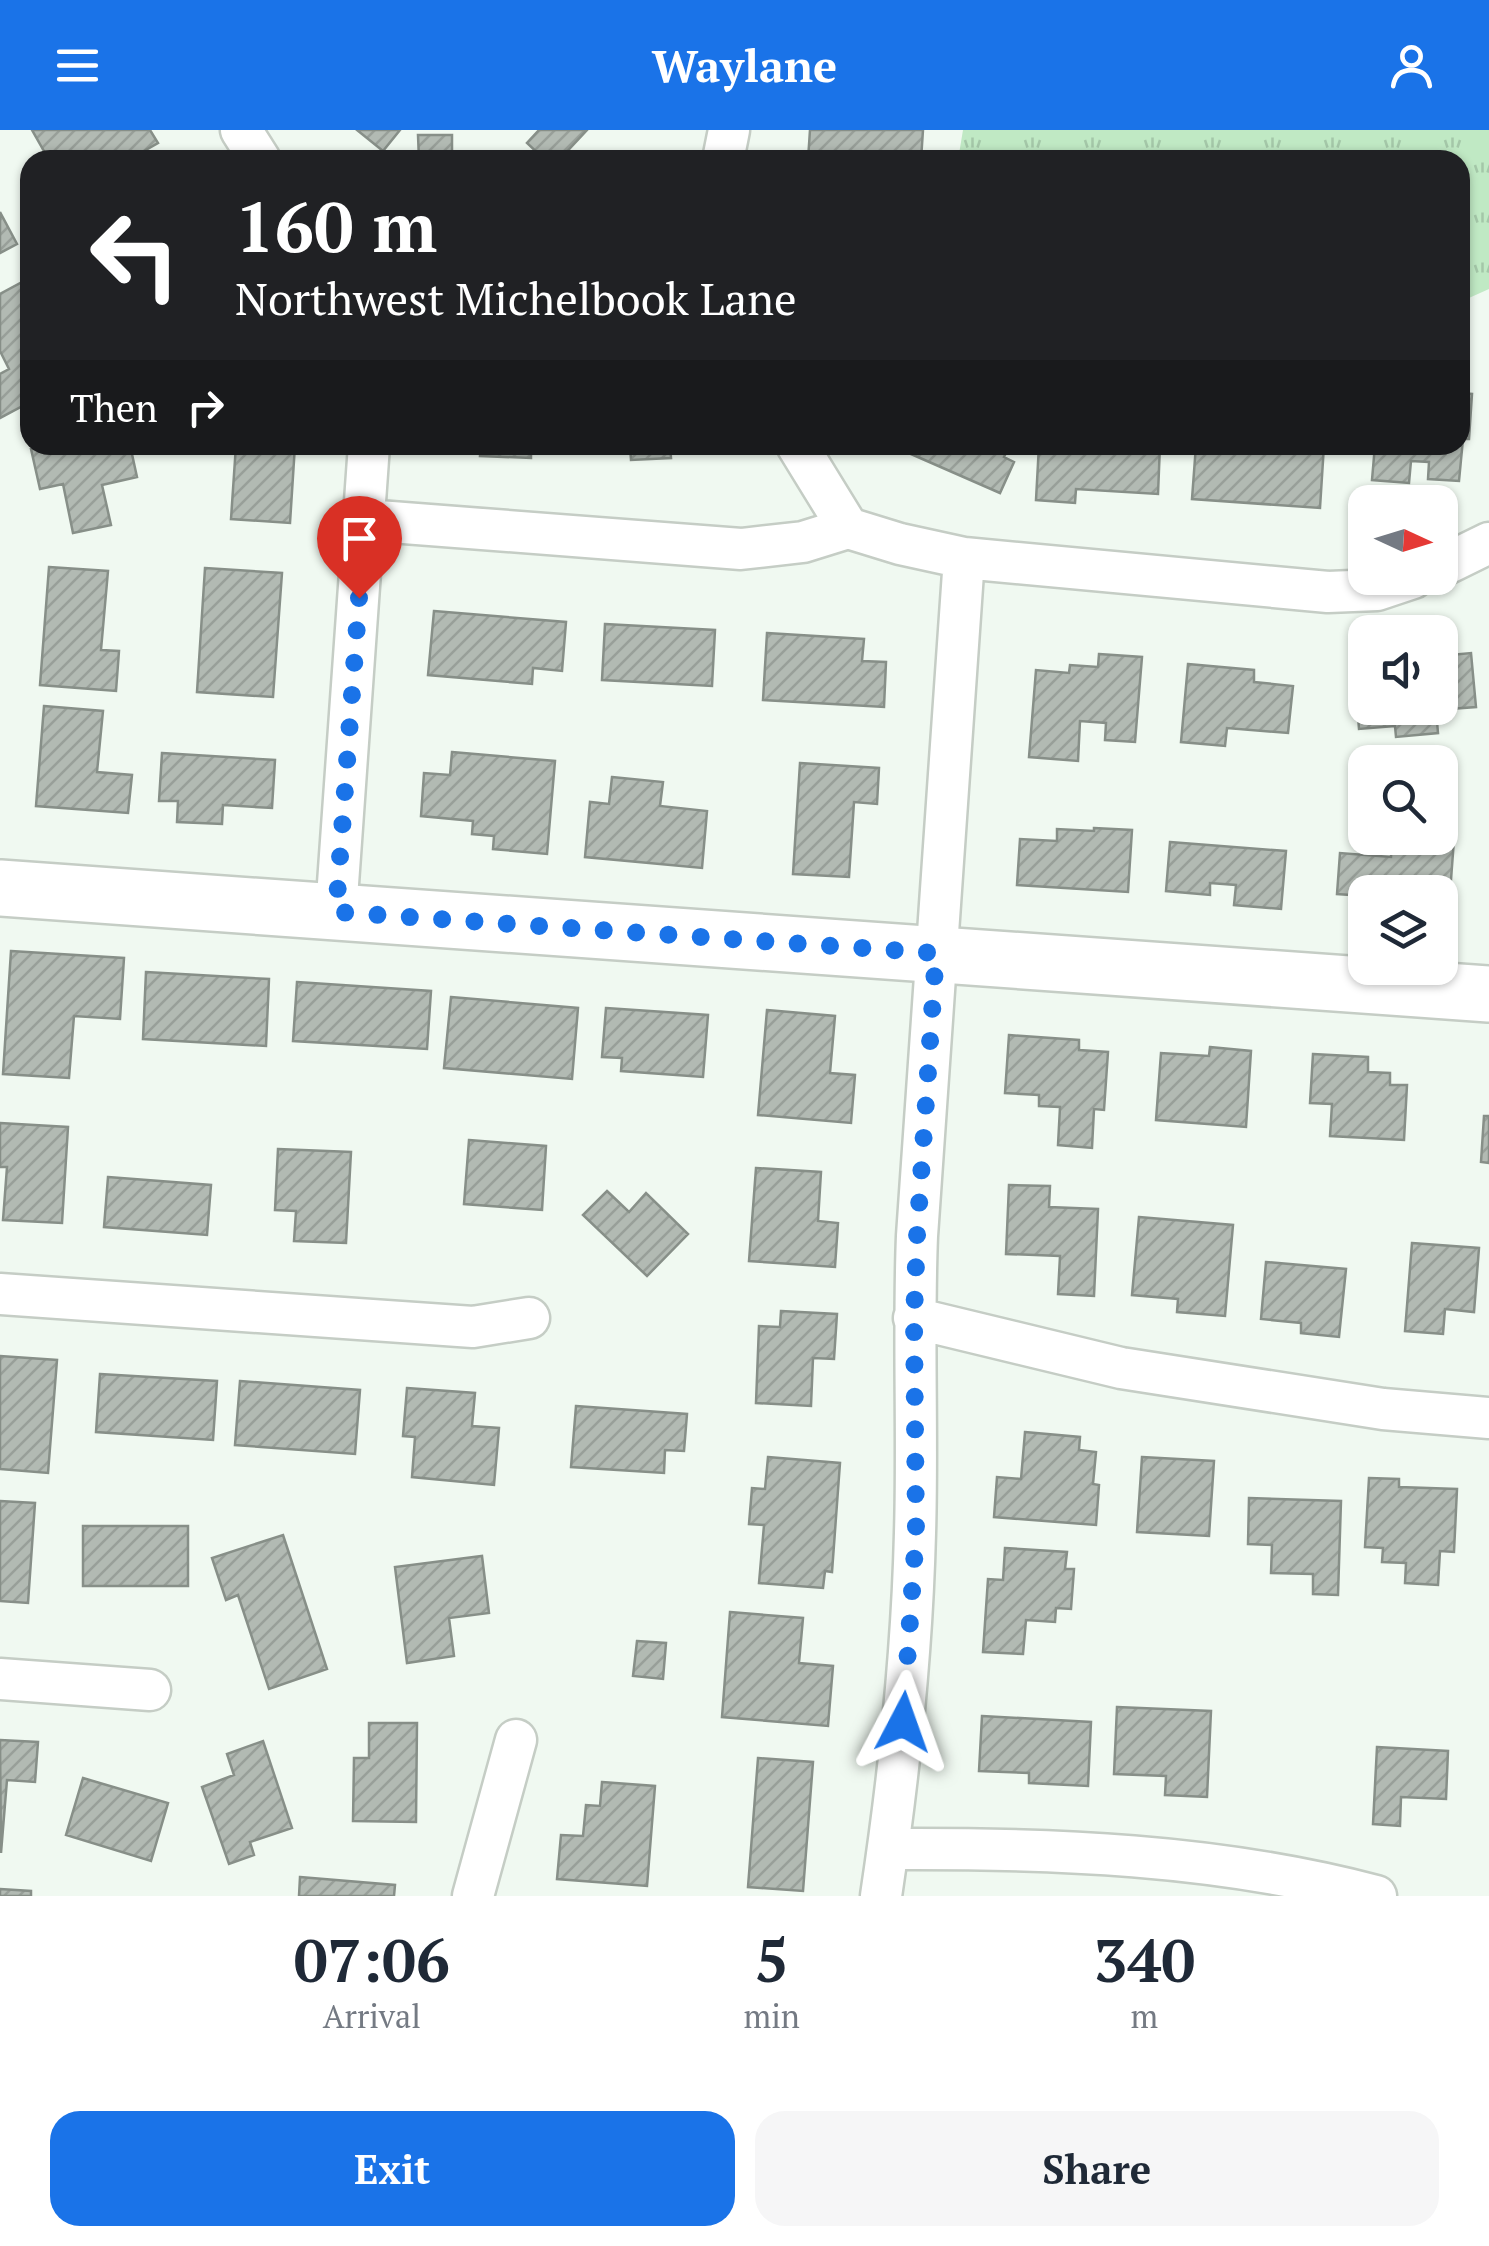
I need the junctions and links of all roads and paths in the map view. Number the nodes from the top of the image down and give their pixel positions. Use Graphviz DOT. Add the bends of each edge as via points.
graph roads {
  1 [pos="369,455"];
  2 [pos="803,455"];
  3 [pos="365,520"];
  4 [pos="848,528"];
  5 [pos="1489,543"];
  6 [pos="964,558"];
  7 [pos="1458,558"];
  8 [pos="1348,591"];
  9 [pos="0,888"];
  10 [pos="336,912"];
  11 [pos="936,953"];
  12 [pos="1489,994"];
  13 [pos="0,1294"];
  14 [pos="528,1318"];
  15 [pos="914,1318"];
  16 [pos="1489,1418"];
  17 [pos="0,1679"];
  18 [pos="150,1690"];
  19 [pos="516,1740"];
  20 [pos="888,1849"];
  21 [pos="473,1896"];
  22 [pos="881,1896"];
  23 [pos="1376,1896"];
  1 -- 3 [label="street"];
  2 -- 4 [label="street"];
  3 -- 4 [label="street" via="741,549 803,542"];
  3 -- 10 [label="street"];
  4 -- 6 [label="street"];
  5 -- 7 [label="street"];
  6 -- 8 [label="street"];
  6 -- 11 [label="street"];
  9 -- 10 [label="street"];
  10 -- 11 [label="street"];
  11 -- 12 [label="street"];
  11 -- 15 [label="street"];
  13 -- 14 [label="street" via="472,1328"];
  15 -- 16 [label="street" via="1139,1372"];
  15 -- 20 [label="street" via="916,1534"];
  17 -- 18 [label="street"];
  19 -- 21 [label="street"];
  20 -- 22 [label="street"];
  20 -- 23 [label="street" via="1078,1852 1224,1867"];
}
